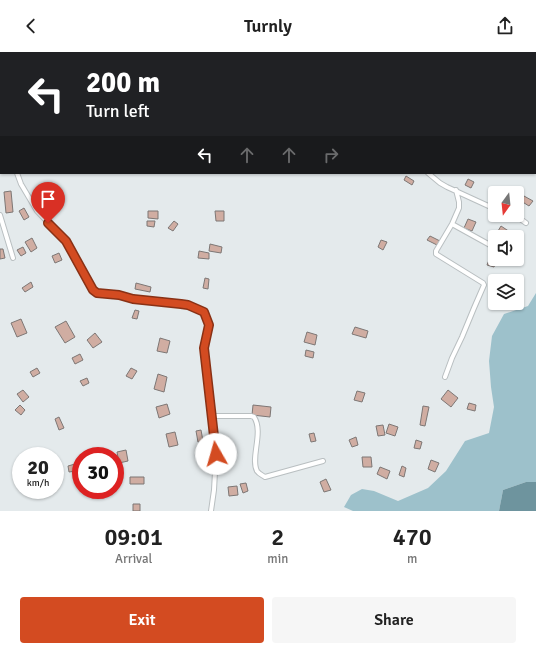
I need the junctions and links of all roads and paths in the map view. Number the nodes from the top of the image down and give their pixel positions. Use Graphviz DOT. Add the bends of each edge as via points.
graph roads {
  1 [pos="17,174"];
  2 [pos="429,174"];
  3 [pos="456,190"];
  4 [pos="488,205"];
  5 [pos="0,215"];
  6 [pos="452,224"];
  7 [pos="488,244"];
  8 [pos="13,258"];
  9 [pos="445,376"];
  10 [pos="211,416"];
  11 [pos="323,461"];
  12 [pos="211,511"];
  1 -- 10 [label="street" via="20,184 37,211 66,241 97,293 188,305 204,312 209,325 204,348"];
  2 -- 3 [label="street" via="440,183"];
  3 -- 4 [label="street"];
  3 -- 6 [label="street" via="460,205"];
  5 -- 8 [label="street"];
  6 -- 7 [label="street"];
  6 -- 9 [label="street" via="436,254 484,285"];
  10 -- 11 [label="street" via="251,416 256,419 257,470 265,477"];
  10 -- 12 [label="street" via="216,454"];
}
